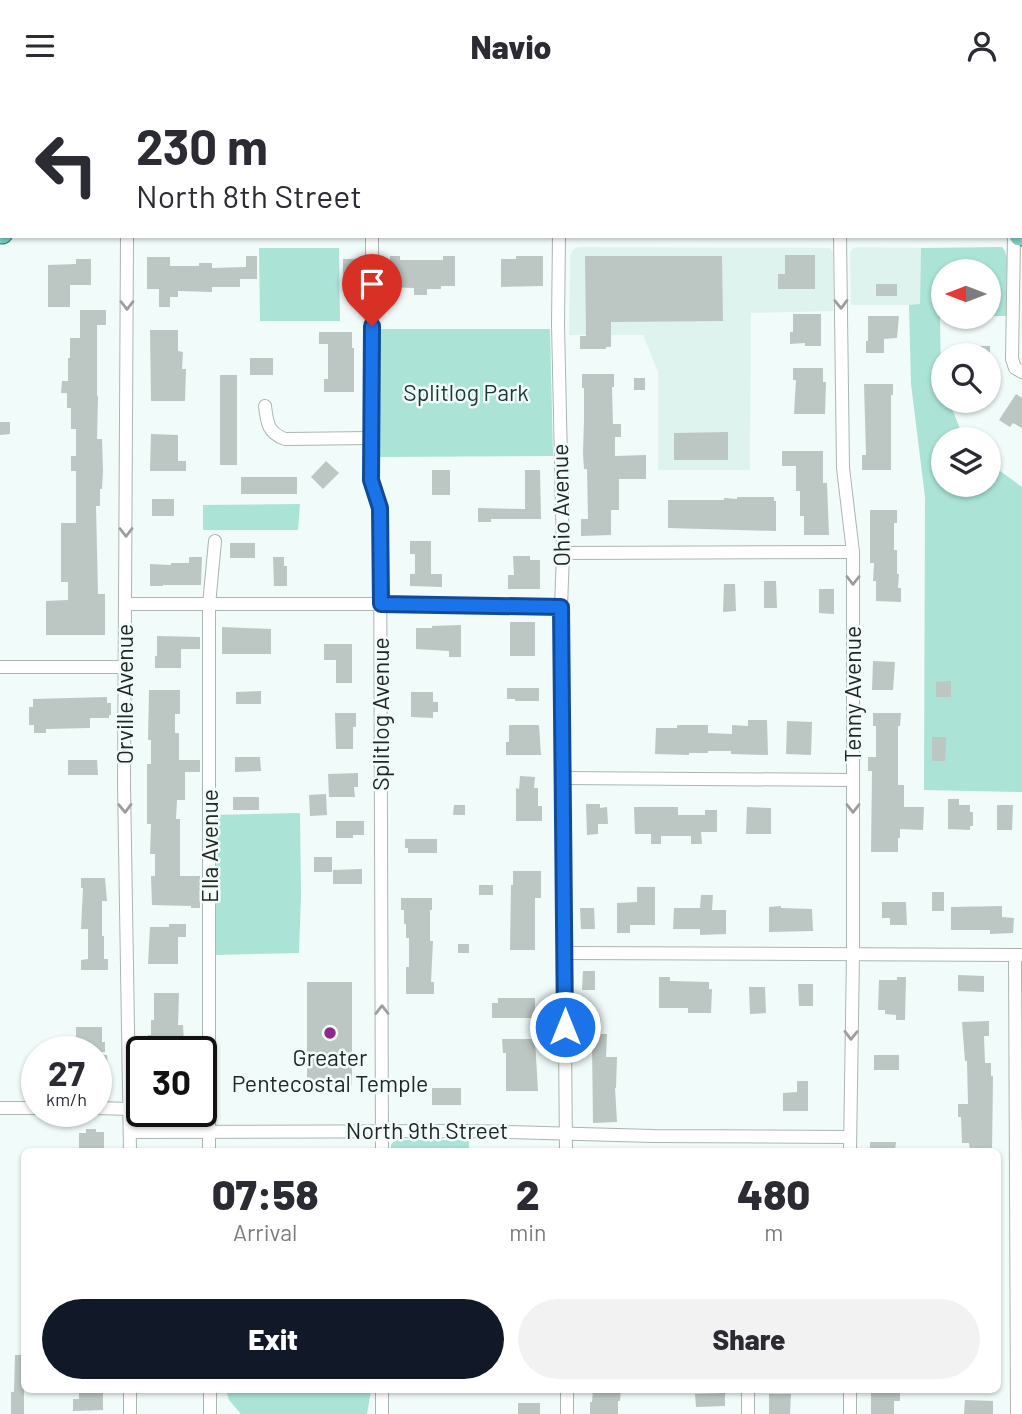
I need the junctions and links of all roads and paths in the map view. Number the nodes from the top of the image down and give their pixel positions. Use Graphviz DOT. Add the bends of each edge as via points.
graph roads {
  1 [pos="127,238"];
  2 [pos="372,238"];
  3 [pos="559,238"];
  4 [pos="840,238"];
  5 [pos="1014,238"];
  6 [pos="1022,372"];
  7 [pos="265,406"];
  8 [pos="371,438"];
  9 [pos="215,541"];
  10 [pos="563,552"];
  11 [pos="853,552"];
  12 [pos="125,604"];
  13 [pos="381,604"];
  14 [pos="209,605"];
  15 [pos="561,607"];
  16 [pos="0,667"];
  17 [pos="124,667"];
  18 [pos="563,778"];
  19 [pos="853,781"];
  20 [pos="565,953"];
  21 [pos="853,954"];
  22 [pos="1018,955"];
  23 [pos="129,1036"];
  24 [pos="0,1108"];
  25 [pos="21,1108"];
  26 [pos="130,1127"];
  27 [pos="382,1131"];
  28 [pos="130,1132"];
  29 [pos="209,1132"];
  30 [pos="566,1132"];
  31 [pos="746,1137"];
  32 [pos="850,1137"];
  33 [pos="130,1148"];
  34 [pos="209,1148"];
  35 [pos="382,1148"];
  36 [pos="566,1148"];
  37 [pos="746,1148"];
  38 [pos="850,1148"];
  39 [pos="130,1393"];
  40 [pos="210,1393"];
  41 [pos="382,1393"];
  42 [pos="567,1393"];
  43 [pos="748,1393"];
  44 [pos="850,1393"];
  45 [pos="130,1414"];
  46 [pos="210,1414"];
  47 [pos="382,1414"];
  48 [pos="567,1414"];
  49 [pos="748,1414"];
  50 [pos="850,1414"];
  51 [pos="1017,1414"];
  1 -- 12 [label="street, Orville Avenue, one-way"];
  2 -- 8 [label="street, Splitlog Avenue"];
  3 -- 10 [label="street, Ohio Avenue"];
  4 -- 11 [label="street, Tenny Avenue, one-way" via="843,468"];
  5 -- 6 [label="street" via="1012,359"];
  7 -- 8 [label="street" via="270,428 285,439"];
  8 -- 13 [label="street, Splitlog Avenue" via="371,480 380,508"];
  9 -- 14 [label="street, Ella Avenue"];
  10 -- 11 [label="street"];
  10 -- 15 [label="street, Ohio Avenue"];
  11 -- 19 [label="street, Tenny Avenue, one-way"];
  12 -- 14 [label="street"];
  12 -- 17 [label="street, Orville Avenue"];
  13 -- 14 [label="street"];
  13 -- 15 [label="street"];
  27 -- 13 [label="street, Splitlog Avenue, one-way"];
  14 -- 29 [label="street, Ella Avenue"];
  15 -- 18 [label="street, Ohio Avenue"];
  16 -- 17 [label="street"];
  17 -- 23 [label="street, Orville Avenue, one-way"];
  18 -- 19 [label="street"];
  18 -- 20 [label="street, Ohio Avenue"];
  19 -- 21 [label="street, Tenny Avenue, one-way"];
  20 -- 21 [label="street"];
  20 -- 30 [label="street, Ohio Avenue"];
  21 -- 22 [label="street"];
  21 -- 32 [label="street, Tenny Avenue, one-way"];
  22 -- 51 [label="street"];
  24 -- 25 [label="street"];
  26 -- 28 [label="street, Orville Avenue"];
  27 -- 29 [label="street, North 9th Street"];
  27 -- 30 [label="street, North 9th Street"];
  27 -- 35 [label="street, Splitlog Avenue"];
  28 -- 29 [label="street, North 9th Street"];
  28 -- 33 [label="street, Orville Avenue"];
  29 -- 34 [label="street, Ella Avenue"];
  30 -- 31 [label="street, North 9th Street"];
  30 -- 36 [label="street, Ohio Avenue"];
  31 -- 32 [label="street, North 9th Street"];
  31 -- 37 [label="street"];
  32 -- 38 [label="street, Tenny Avenue"];
  39 -- 45 [label="street"];
  40 -- 46 [label="street"];
  41 -- 47 [label="street"];
  42 -- 48 [label="street"];
  43 -- 49 [label="street"];
  44 -- 50 [label="street"];
}
